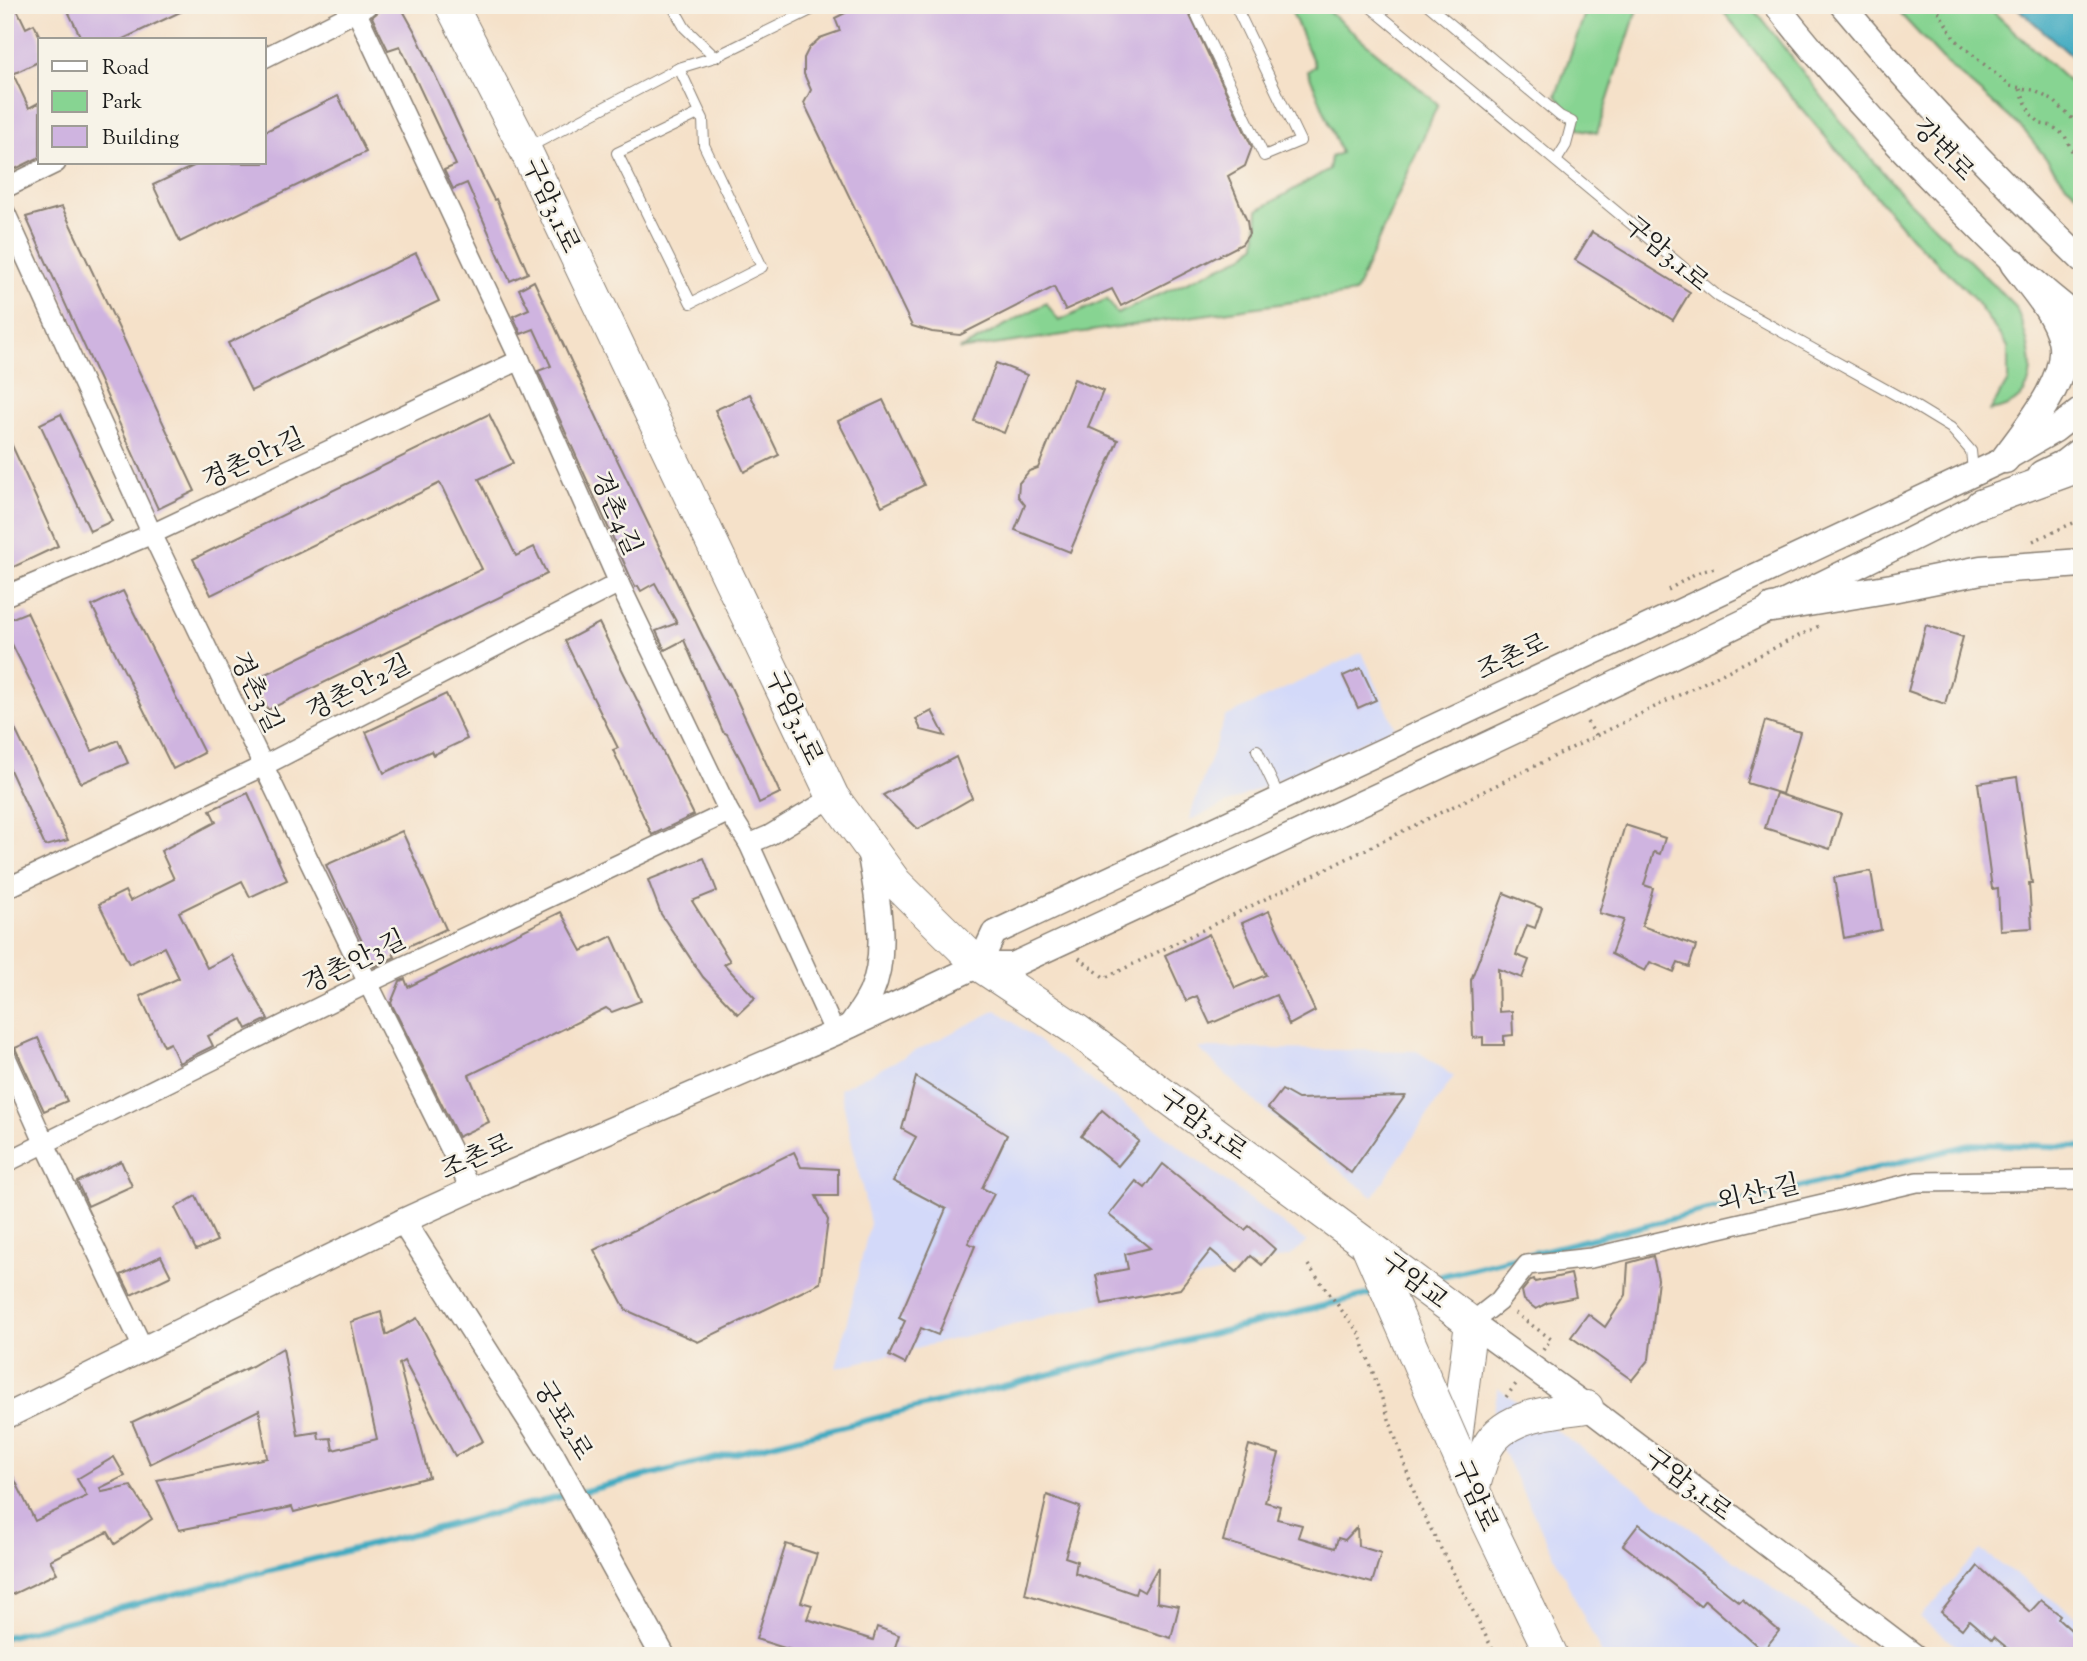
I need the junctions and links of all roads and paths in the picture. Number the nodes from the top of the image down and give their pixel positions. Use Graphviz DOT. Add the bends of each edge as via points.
graph roads {
  1 [pos="451,5"];
  2 [pos="672,5"];
  3 [pos="821,5"];
  4 [pos="1192,5"];
  5 [pos="1234,5"];
  6 [pos="1368,5"];
  7 [pos="1428,5"];
  8 [pos="1776,5"];
  9 [pos="1842,5"];
  10 [pos="1935,5"];
  11 [pos="362,8"];
  12 [pos="266,57"];
  13 [pos="715,57"];
  14 [pos="679,68"];
  15 [pos="2020,89"];
  16 [pos="700,113"];
  17 [pos="2082,128"];
  18 [pos="526,149"];
  19 [pos="1556,161"];
  20 [pos="54,164"];
  21 [pos="2082,172"];
  22 [pos="5,188"];
  23 [pos="5,212"];
  24 [pos="2082,260"];
  25 [pos="2014,263"];
  26 [pos="2082,320"];
  27 [pos="520,360"];
  28 [pos="2082,409"];
  29 [pos="2082,447"];
  30 [pos="2006,459"];
  31 [pos="2082,467"];
  32 [pos="1973,474"];
  33 [pos="1980,504"];
  34 [pos="2082,519"];
  35 [pos="152,534"];
  36 [pos="2032,542"];
  37 [pos="2082,563"];
  38 [pos="619,583"];
  39 [pos="5,596"];
  40 [pos="1772,608"];
  41 [pos="1828,623"];
  42 [pos="1257,750"];
  43 [pos="263,766"];
  44 [pos="833,797"];
  45 [pos="1273,802"];
  46 [pos="729,812"];
  47 [pos="749,844"];
  48 [pos="869,845"];
  49 [pos="5,888"];
  50 [pos="978,965"];
  51 [pos="1105,978"];
  52 [pos="368,983"];
  53 [pos="843,1029"];
  54 [pos="5,1055"];
  55 [pos="45,1144"];
  56 [pos="5,1163"];
  57 [pos="2082,1180"];
  58 [pos="471,1190"];
  59 [pos="403,1221"];
  60 [pos="1367,1245"];
  61 [pos="1308,1265"];
  62 [pos="1499,1301"];
  63 [pos="1466,1319"];
  64 [pos="1551,1339"];
  65 [pos="144,1350"];
  66 [pos="1587,1407"];
  67 [pos="5,1417"];
  68 [pos="1455,1447"];
  69 [pos="1473,1489"];
  70 [pos="663,1656"];
  71 [pos="1496,1656"];
  72 [pos="1552,1656"];
  73 [pos="1914,1656"];
  1 -- 18 [label="main road, 구암3.1로"];
  2 -- 13 [label="lane" via="685,28"];
  3 -- 13 [label="lane"];
  4 -- 5 [label="lane" via="1264,156 1300,141"];
  6 -- 19 [label="lane, 구암3.1로"];
  7 -- 19 [label="lane" via="1572,122"];
  8 -- 25 [label="street, 강변로" via="1910,158"];
  9 -- 24 [label="street, 강변로" via="1898,72"];
  10 -- 15 [label="path" via="1954,38 2010,86"];
  11 -- 12 [label="street"];
  11 -- 27 [label="street, 경촌4길"];
  13 -- 14 [label="lane"];
  14 -- 16 [label="lane"];
  14 -- 18 [label="lane"];
  15 -- 17 [label="path" via="2054,101"];
  15 -- 21 [label="path" via="2029,113 2065,136"];
  16 -- 16 [label="lane" via="704,145 762,267 691,303 617,153"];
  18 -- 44 [label="main road, 구암3.1로"];
  19 -- 32 [label="lane, 구암3.1로" via="1719,297 1951,428 1971,451"];
  20 -- 22 [label="street"];
  23 -- 35 [label="street, 경촌3길"];
  25 -- 26 [label="street, 강변로"];
  25 -- 30 [label="main road" via="2059,330 2064,350 2048,400"];
  27 -- 35 [label="street, 경촌안1길"];
  27 -- 38 [label="street, 경촌4길"];
  28 -- 30 [label="street, 조촌로"];
  29 -- 33 [label="street, 조촌로" via="2064,462"];
  30 -- 32 [label="street, 조촌로"];
  31 -- 33 [label="main road"];
  32 -- 45 [label="street, 조촌로"];
  33 -- 40 [label="street, 조촌로"];
  34 -- 36 [label="path"];
  35 -- 39 [label="street, 경촌안1길"];
  35 -- 43 [label="street, 경촌3길"];
  37 -- 40 [label="main road" via="1981,570"];
  38 -- 43 [label="street, 경촌안2길"];
  38 -- 46 [label="street, 경촌4길"];
  40 -- 50 [label="street, 조촌로" via="1013,965"];
  41 -- 51 [label="path"];
  42 -- 45 [label="lane" via="1276,790"];
  43 -- 49 [label="street, 경촌안2길"];
  43 -- 52 [label="street, 경촌3길"];
  44 -- 47 [label="street"];
  44 -- 48 [label="main road, 구암3.1로"];
  45 -- 50 [label="street, 조촌로" via="994,933"];
  46 -- 47 [label="street, 경촌4길"];
  46 -- 52 [label="street, 경촌안3길"];
  47 -- 53 [label="street, 경촌4길"];
  48 -- 50 [label="main road, 구암3.1로" via="896,883"];
  48 -- 53 [label="street" via="881,924 879,959 872,992"];
  50 -- 53 [label="street, 조촌로"];
  50 -- 60 [label="main road, 구암3.1로" via="1078,1031"];
  52 -- 55 [label="street, 경촌안3길"];
  52 -- 58 [label="street, 경촌3길"];
  53 -- 58 [label="street, 조촌로"];
  54 -- 55 [label="street"];
  55 -- 56 [label="street, 경촌안3길"];
  55 -- 65 [label="street"];
  57 -- 62 [label="street, 외산1길" via="1917,1182 1591,1258 1527,1265"];
  58 -- 59 [label="street, 조촌로"];
  59 -- 65 [label="street, 조촌로"];
  59 -- 70 [label="street, 궁포2로" via="551,1453"];
  60 -- 63 [label="main road, 구암교, bridge"];
  60 -- 68 [label="main road, bridge"];
  61 -- 71 [label="path" via="1360,1335 1419,1506"];
  62 -- 63 [label="street, 외산1길"];
  62 -- 64 [label="path"];
  63 -- 66 [label="street, 구암3.1로"];
  63 -- 68 [label="main road, 구암로"];
  65 -- 67 [label="street, 조촌로"];
  66 -- 69 [label="main road" via="1516,1421 1501,1431 1486,1449"];
  66 -- 73 [label="street, 구암3.1로"];
  68 -- 69 [label="main road, 구암로"];
  69 -- 72 [label="main road, 구암로"];
}
